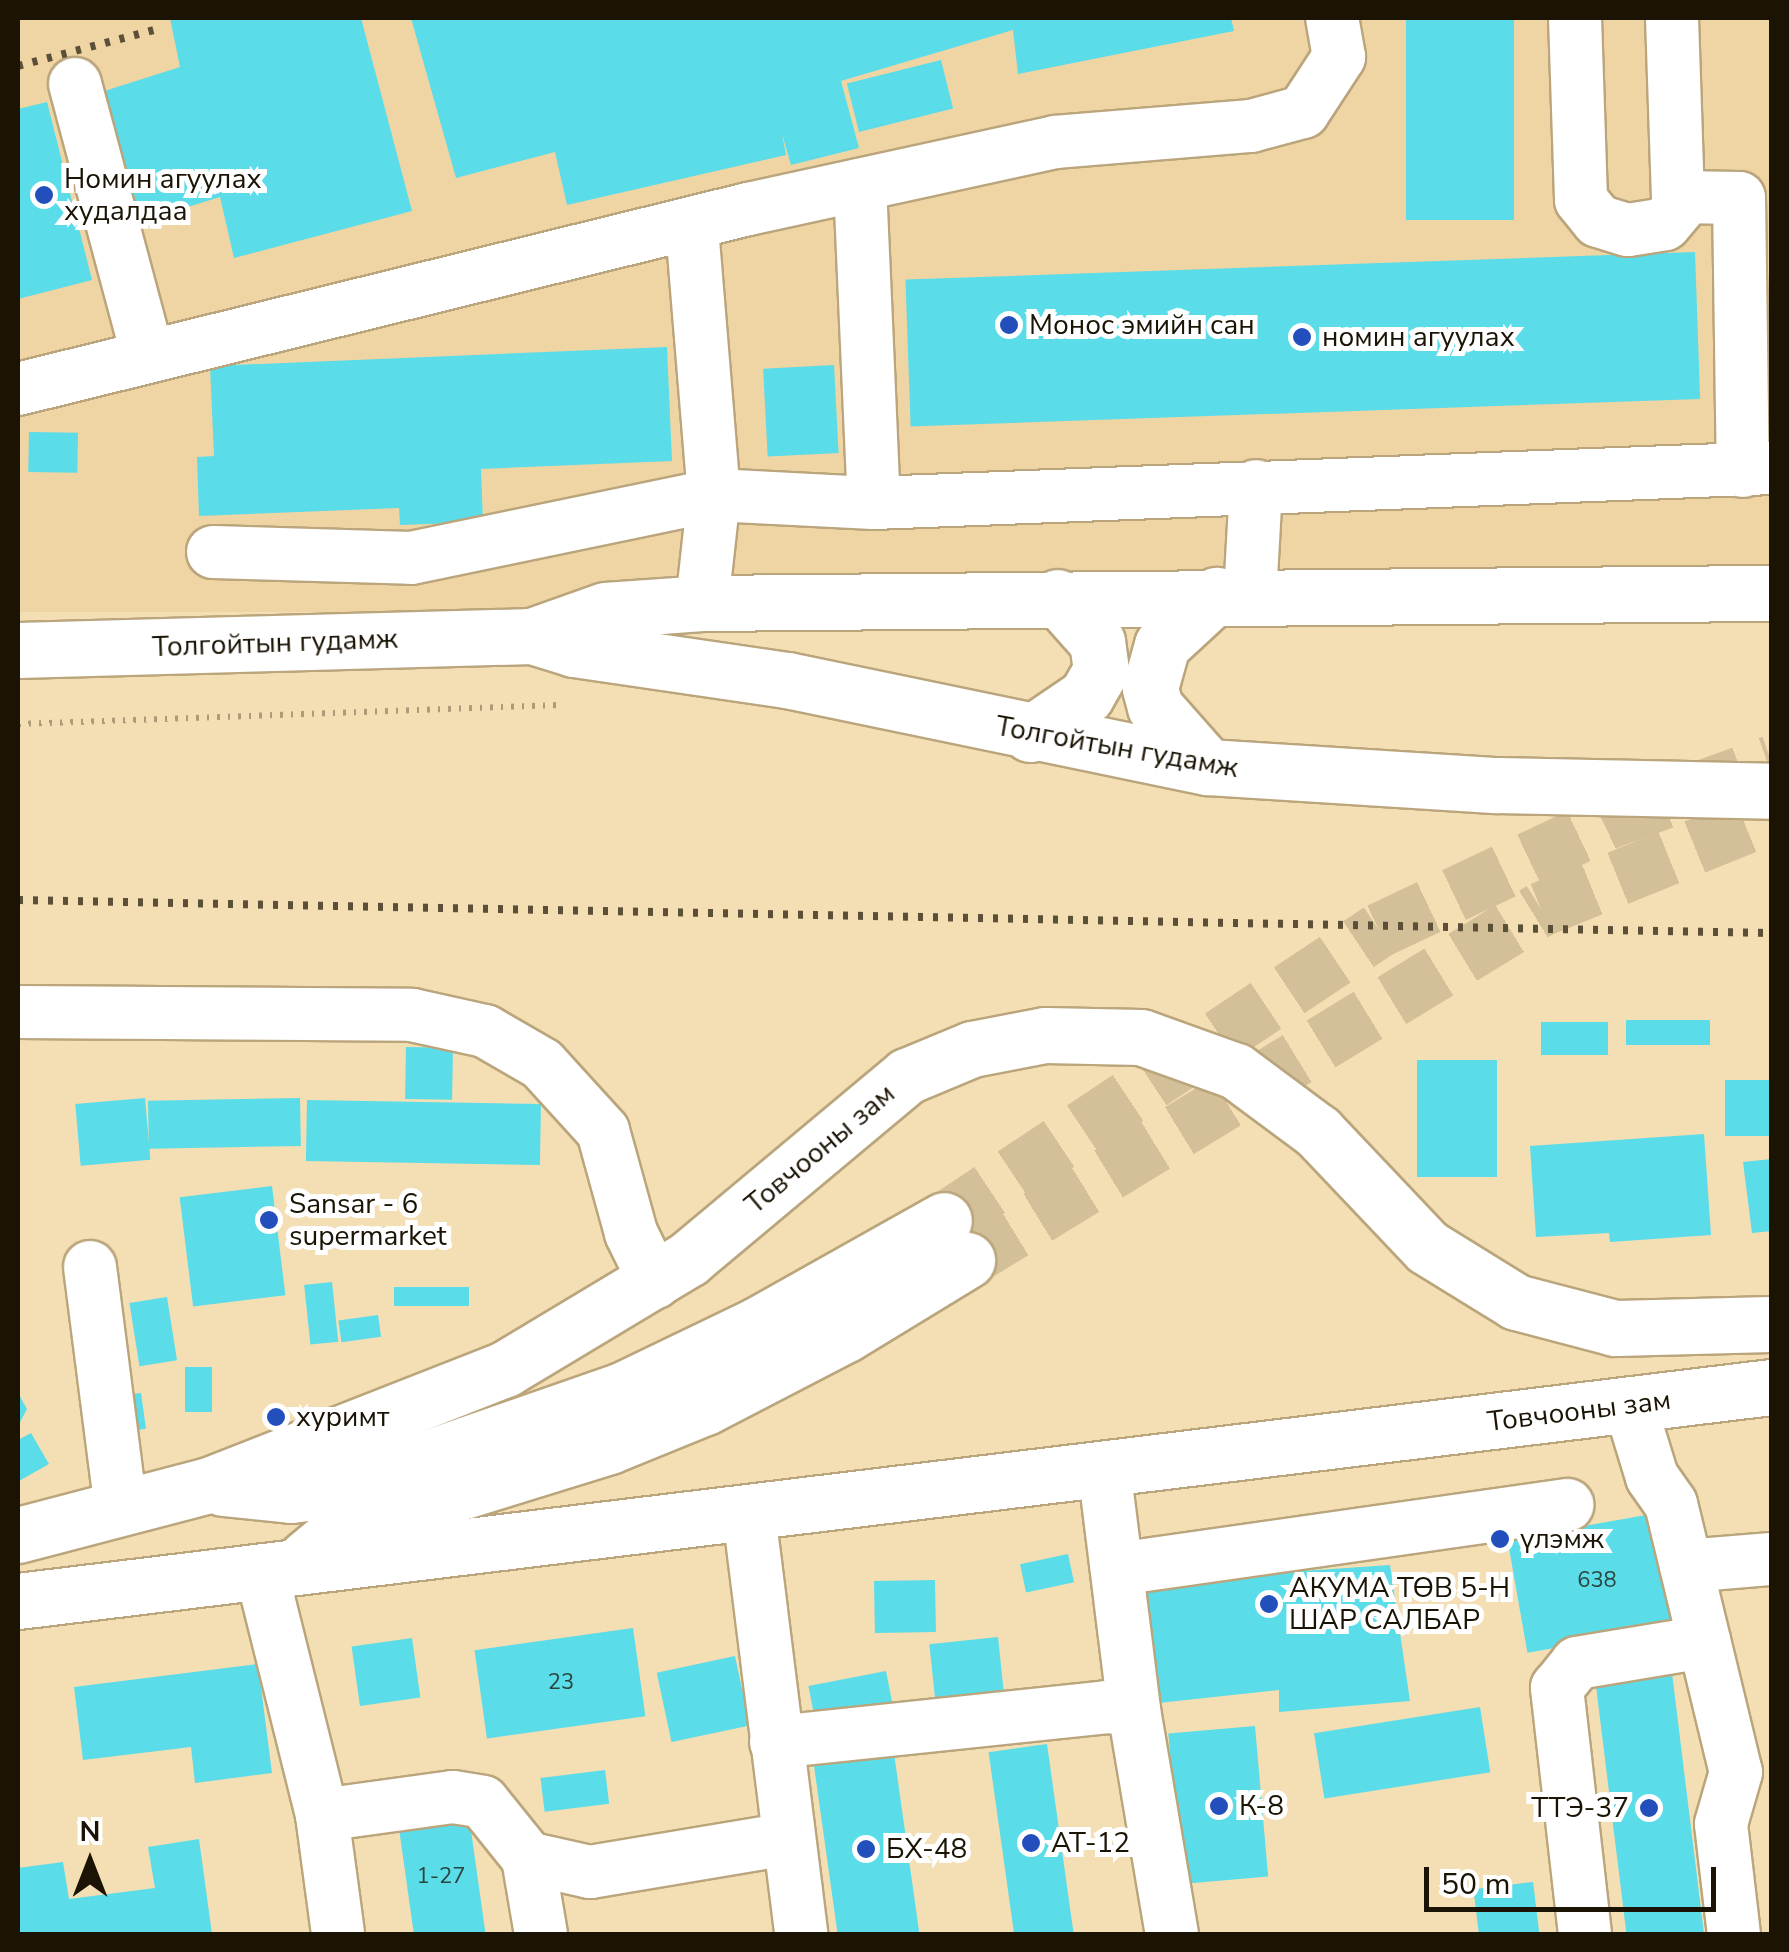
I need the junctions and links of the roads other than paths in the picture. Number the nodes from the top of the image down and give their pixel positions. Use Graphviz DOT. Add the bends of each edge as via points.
graph roads {
  1 [pos="1332,18"];
  2 [pos="1575,18"];
  3 [pos="1672,18"];
  4 [pos="76,84"];
  5 [pos="860,185"];
  6 [pos="1755,198"];
  7 [pos="1684,201"];
  8 [pos="692,228"];
  9 [pos="147,353"];
  10 [pos="18,389"];
  11 [pos="1757,470"];
  12 [pos="1256,486"];
  13 [pos="714,494"];
  14 [pos="874,503"];
  15 [pos="213,552"];
  16 [pos="1772,593"];
  17 [pos="1233,595"];
  18 [pos="1057,598"];
  19 [pos="702,602"];
  20 [pos="532,636"];
  21 [pos="18,650"];
  22 [pos="1030,734"];
  23 [pos="1208,767"];
  24 [pos="1772,791"];
  25 [pos="18,1012"];
  26 [pos="90,1267"];
  27 [pos="655,1282"];
  28 [pos="1772,1324"];
  29 [pos="1772,1387"];
  30 [pos="1630,1404"];
  31 [pos="1104,1468"];
  32 [pos="210,1485"];
  33 [pos="1568,1506"];
  34 [pos="121,1509"];
  35 [pos="748,1514"];
  36 [pos="18,1535"];
  37 [pos="1772,1559"];
  38 [pos="1686,1566"];
  39 [pos="1117,1568"];
  40 [pos="279,1571"];
  41 [pos="18,1601"];
  42 [pos="1704,1642"];
  43 [pos="1134,1710"];
  44 [pos="776,1742"];
  45 [pos="322,1815"];
  46 [pos="788,1840"];
  47 [pos="528,1858"];
  48 [pos="338,1934"];
  49 [pos="541,1934"];
  50 [pos="801,1934"];
  51 [pos="1172,1934"];
  52 [pos="1585,1934"];
  53 [pos="1734,1934"];
  1 -- 5 [label="street" via="1340,57 1303,112 1252,126 1054,142"];
  2 -- 7 [label="street" via="1582,200 1598,221 1628,230 1665,224"];
  3 -- 7 [label="street" via="1676,190"];
  4 -- 9 [label="street"];
  5 -- 8 [label="street"];
  5 -- 14 [label="street"];
  6 -- 7 [label="street"];
  6 -- 11 [label="street"];
  8 -- 9 [label="street"];
  8 -- 13 [label="street"];
  9 -- 10 [label="street"];
  11 -- 12 [label="street"];
  12 -- 14 [label="street"];
  12 -- 17 [label="street"];
  13 -- 14 [label="street"];
  13 -- 15 [label="street" via="411,558"];
  13 -- 19 [label="street"];
  16 -- 17 [label="main road, Толгойтын гудамж"];
  17 -- 18 [label="main road, Толгойтын гудамж"];
  17 -- 23 [label="main road" via="1172,631 1151,669 1155,708"];
  18 -- 19 [label="main road, Толгойтын гудамж"];
  18 -- 22 [label="main road" via="1098,642 1101,670 1086,696"];
  19 -- 20 [label="main road, Толгойтын гудамж" via="605,610"];
  20 -- 21 [label="main road, Толгойтын гудамж"];
  20 -- 22 [label="main road, Толгойтын гудамж" via="574,650 787,680"];
  22 -- 23 [label="main road, Толгойтын гудамж"];
  23 -- 24 [label="main road, Толгойтын гудамж" via="1498,785"];
  25 -- 27 [label="street" via="412,1015 485,1031 542,1064 603,1131 631,1233"];
  26 -- 34 [label="street"];
  27 -- 28 [label="main road, Товчооны зам" via="906,1076 1008,1041 1108,1034 1174,1045 1268,1090 1318,1132 1427,1247 1516,1302 1615,1328"];
  27 -- 32 [label="main road, Товчооны зам" via="475,1383"];
  29 -- 30 [label="main road, Товчооны зам"];
  30 -- 31 [label="main road, Товчооны зам"];
  30 -- 38 [label="street" via="1652,1478 1671,1504"];
  31 -- 35 [label="main road, Товчооны зам"];
  31 -- 39 [label="street"];
  32 -- 34 [label="main road, Товчооны зам"];
  32 -- 40 [label="main road" via="251,1494 338,1489 622,1390 956,1240 846,1334 705,1407 608,1446 341,1529"];
  33 -- 39 [label="street"];
  34 -- 36 [label="main road, Товчооны зам"];
  35 -- 40 [label="main road, Товчооны зам"];
  35 -- 44 [label="street"];
  37 -- 38 [label="street"];
  38 -- 42 [label="street"];
  39 -- 43 [label="street"];
  40 -- 41 [label="main road, Товчооны зам"];
  40 -- 45 [label="street"];
  42 -- 52 [label="street" via="1578,1663 1557,1688"];
  42 -- 53 [label="street" via="1736,1772 1720,1824"];
  43 -- 44 [label="street" via="1106,1706"];
  43 -- 51 [label="street"];
  44 -- 46 [label="street"];
  45 -- 47 [label="street" via="453,1797 484,1802"];
  45 -- 48 [label="street"];
  46 -- 47 [label="street" via="590,1872"];
  46 -- 50 [label="street"];
  47 -- 49 [label="street"];
}
